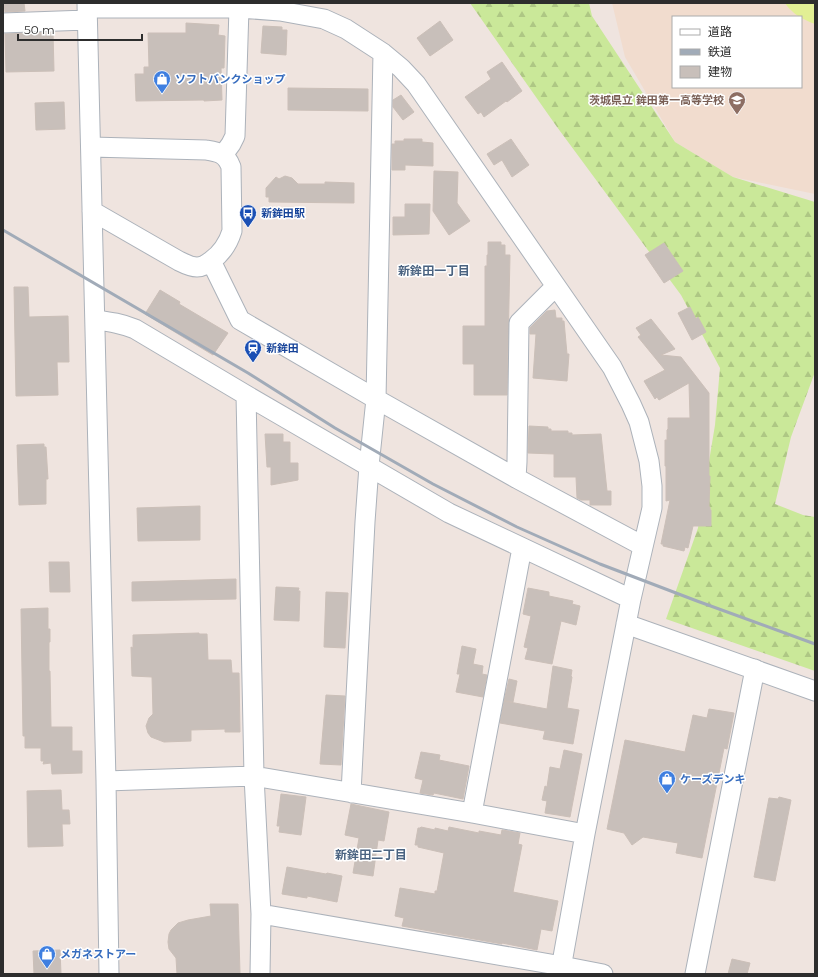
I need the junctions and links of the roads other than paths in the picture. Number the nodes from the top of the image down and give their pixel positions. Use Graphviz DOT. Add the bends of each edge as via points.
graph roads {
  1 [pos="240,5"];
  2 [pos="87,10"];
  3 [pos="3,23"];
  4 [pos="383,53"];
  5 [pos="91,147"];
  6 [pos="223,155"];
  7 [pos="92,212"];
  8 [pos="211,261"];
  9 [pos="556,286"];
  10 [pos="95,320"];
  11 [pos="246,395"];
  12 [pos="376,399"];
  13 [pos="369,466"];
  14 [pos="516,478"];
  15 [pos="643,546"];
  16 [pos="522,548"];
  17 [pos="631,599"];
  18 [pos="626,624"];
  19 [pos="755,670"];
  20 [pos="815,690"];
  21 [pos="254,776"];
  22 [pos="106,780"];
  23 [pos="351,793"];
  24 [pos="472,813"];
  25 [pos="585,834"];
  26 [pos="261,914"];
  27 [pos="561,970"];
  28 [pos="109,974"];
  29 [pos="260,974"];
  30 [pos="603,974"];
  31 [pos="695,974"];
  1 -- 2 [label="street"];
  1 -- 4 [label="street" via="324,19 346,29"];
  1 -- 6 [label="street" via="235,136"];
  2 -- 3 [label="street"];
  2 -- 5 [label="street"];
  4 -- 9 [label="street" via="416,84"];
  4 -- 12 [label="street"];
  5 -- 6 [label="street" via="206,150"];
  5 -- 7 [label="street"];
  6 -- 8 [label="street" via="229,160 231,167 232,231 224,249"];
  7 -- 8 [label="street" via="190,266 205,266"];
  7 -- 10 [label="street"];
  8 -- 12 [label="street" via="240,320"];
  9 -- 14 [label="street" via="519,323"];
  9 -- 15 [label="street" via="612,367 639,422 649,461 652,486 652,508"];
  10 -- 11 [label="street" via="123,324 135,329"];
  10 -- 22 [label="street"];
  11 -- 13 [label="street"];
  11 -- 21 [label="street"];
  12 -- 13 [label="street"];
  12 -- 14 [label="street"];
  13 -- 16 [label="street" via="449,513"];
  13 -- 23 [label="street"];
  14 -- 15 [label="street"];
  15 -- 17 [label="street"];
  16 -- 17 [label="street"];
  16 -- 24 [label="street"];
  17 -- 18 [label="street"];
  18 -- 19 [label="street"];
  18 -- 25 [label="street"];
  19 -- 20 [label="street"];
  19 -- 31 [label="street"];
  21 -- 22 [label="street"];
  21 -- 23 [label="street"];
  21 -- 26 [label="street"];
  22 -- 28 [label="street"];
  23 -- 24 [label="street"];
  24 -- 25 [label="street"];
  25 -- 27 [label="street"];
  26 -- 27 [label="street"];
  26 -- 29 [label="street"];
  27 -- 30 [label="street"];
}
